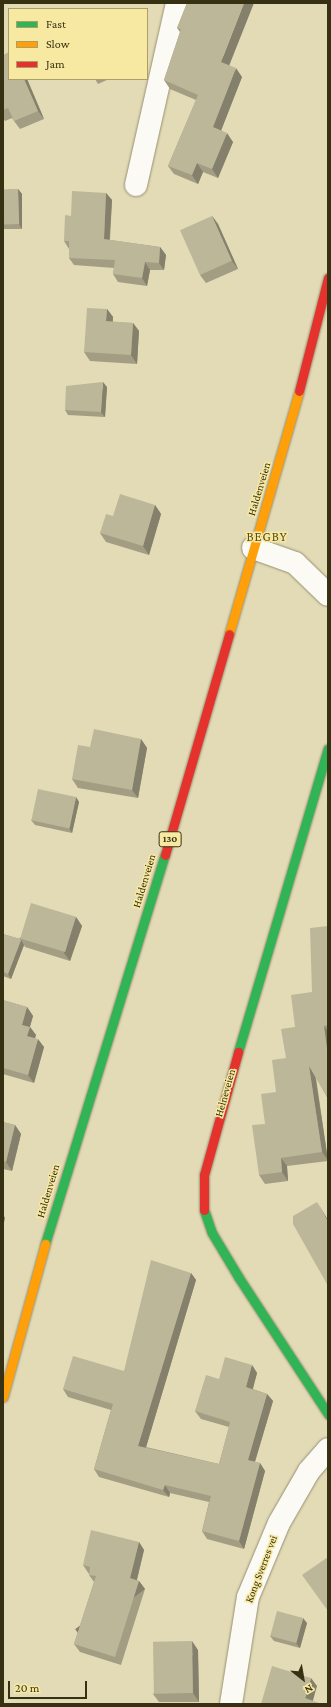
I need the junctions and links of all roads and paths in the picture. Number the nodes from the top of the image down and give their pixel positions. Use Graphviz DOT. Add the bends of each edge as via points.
graph roads {
  1 [pos="176,3"];
  2 [pos="136,185"];
  3 [pos="328,278"];
  4 [pos="253,548"];
  5 [pos="328,595"];
  6 [pos="328,749"];
  7 [pos="3,1397"];
  8 [pos="328,1414"];
  9 [pos="328,1449"];
  10 [pos="231,1704"];
  1 -- 2 [label="street"];
  3 -- 4 [label="main road, Haldenveien / 130" via="286,440"];
  4 -- 5 [label="street" via="295,563"];
  4 -- 7 [label="main road, Haldenveien / 130" via="168,845 36,1273"];
  6 -- 8 [label="main road, Helneveien" via="216,1124 204,1174 202,1206 212,1233 238,1278"];
  9 -- 10 [label="street, Kong Sverres vei" via="309,1471 279,1523 248,1597"];
}
